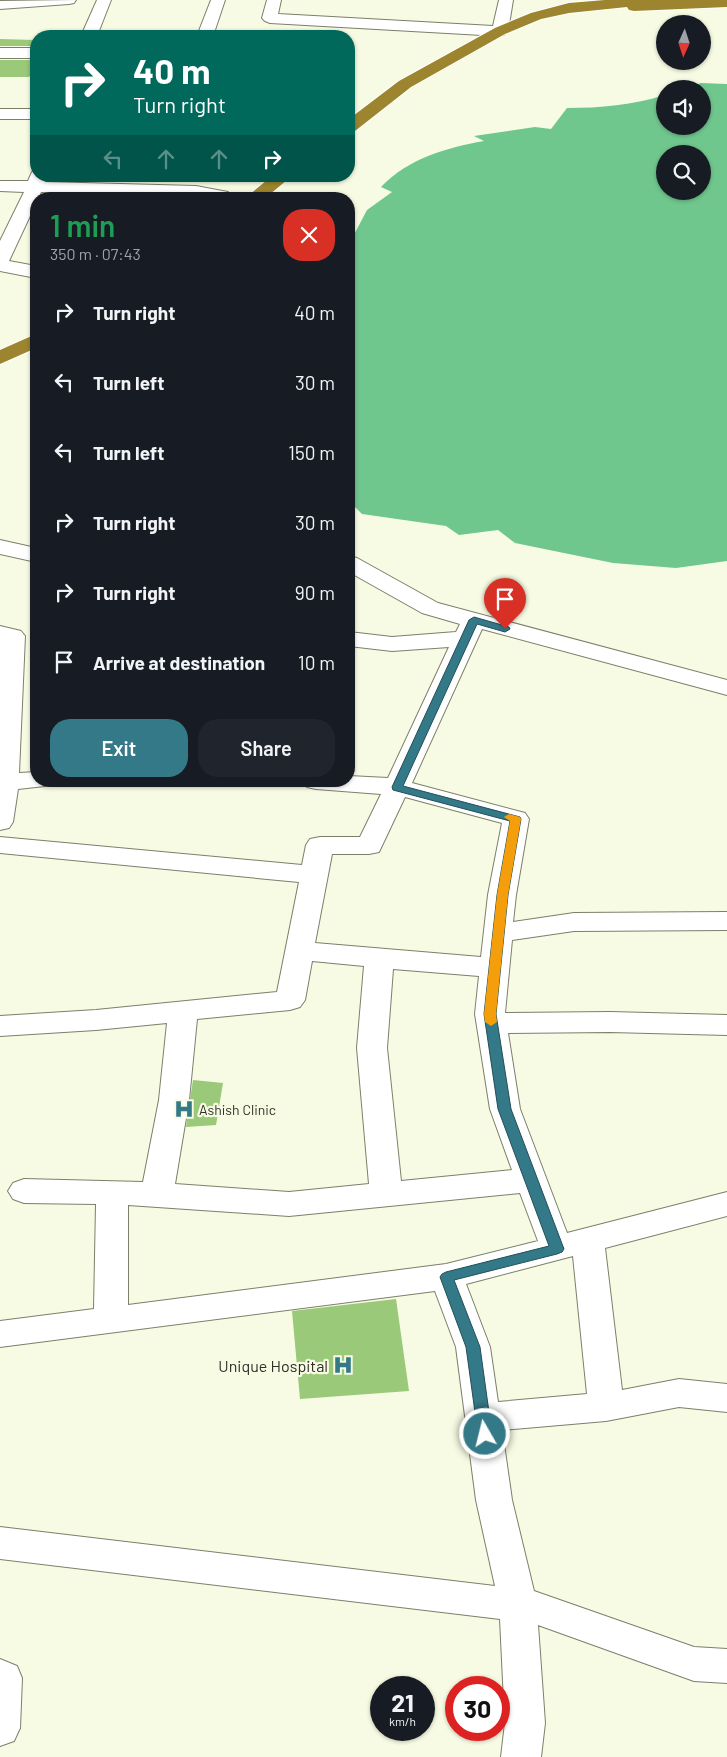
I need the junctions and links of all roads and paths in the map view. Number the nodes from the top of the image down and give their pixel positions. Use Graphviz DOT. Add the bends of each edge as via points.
graph roads {
  1 [pos="69,0"];
  2 [pos="104,0"];
  3 [pos="218,0"];
  4 [pos="274,0"];
  5 [pos="506,0"];
  6 [pos="652,0"];
  7 [pos="26,1"];
  8 [pos="727,3"];
  9 [pos="0,4"];
  10 [pos="534,17"];
  11 [pos="270,18"];
  12 [pos="92,30"];
  13 [pos="207,30"];
  14 [pos="266,30"];
  15 [pos="500,32"];
  16 [pos="0,53"];
  17 [pos="30,53"];
  18 [pos="0,114"];
  19 [pos="30,114"];
  20 [pos="355,122"];
  21 [pos="36,182"];
  22 [pos="275,182"];
  23 [pos="152,183"];
  24 [pos="0,186"];
  25 [pos="30,192"];
  26 [pos="210,192"];
  27 [pos="263,192"];
  28 [pos="6,233"];
  29 [pos="0,260"];
  30 [pos="0,265"];
  31 [pos="30,271"];
  32 [pos="30,343"];
  33 [pos="0,358"];
  34 [pos="0,547"];
  35 [pos="30,554"];
  36 [pos="355,566"];
  37 [pos="469,630"];
  38 [pos="0,633"];
  39 [pos="355,640"];
  40 [pos="727,688"];
  41 [pos="30,780"];
  42 [pos="5,782"];
  43 [pos="355,784"];
  44 [pos="397,787"];
  45 [pos="0,822"];
  46 [pos="0,845"];
  47 [pos="314,875"];
  48 [pos="727,921"];
  49 [pos="498,933"];
  50 [pos="300,951"];
  51 [pos="379,958"];
  52 [pos="494,968"];
  53 [pos="183,1011"];
  54 [pos="491,1022"];
  55 [pos="0,1026"];
  56 [pos="727,1026"];
  57 [pos="531,1180"];
  58 [pos="24,1191"];
  59 [pos="112,1193"];
  60 [pos="157,1194"];
  61 [pos="386,1194"];
  62 [pos="727,1204"];
  63 [pos="573,1245"];
  64 [pos="446,1277"];
  65 [pos="111,1320"];
  66 [pos="0,1334"];
  67 [pos="727,1398"];
  68 [pos="606,1408"];
  69 [pos="483,1417"];
  70 [pos="0,1543"];
  71 [pos="518,1605"];
  72 [pos="727,1666"];
  73 [pos="0,1676"];
  74 [pos="0,1728"];
  75 [pos="521,1757"];
  1 -- 7 [label="street"];
  2 -- 12 [label="street"];
  3 -- 13 [label="street"];
  4 -- 11 [label="street"];
  5 -- 15 [label="street"];
  6 -- 10 [label="highway" via="569,8"];
  7 -- 9 [label="street"];
  8 -- 10 [label="highway" via="639,6"];
  10 -- 15 [label="highway"];
  11 -- 14 [label="street"];
  11 -- 15 [label="street"];
  15 -- 20 [label="highway" via="405,84"];
  16 -- 17 [label="street"];
  18 -- 19 [label="street"];
  21 -- 23 [label="street"];
  21 -- 24 [label="street"];
  22 -- 27 [label="highway"];
  23 -- 26 [label="street"];
  25 -- 28 [label="street"];
  28 -- 29 [label="street"];
  30 -- 31 [label="street"];
  32 -- 33 [label="highway"];
  34 -- 35 [label="street"];
  36 -- 37 [label="street"];
  37 -- 39 [label="street" via="392,644"];
  37 -- 40 [label="street"];
  37 -- 44 [label="street"];
  38 -- 42 [label="street" via="13,636"];
  41 -- 42 [label="street"];
  42 -- 45 [label="street"];
  43 -- 44 [label="street"];
  44 -- 47 [label="street" via="368,846 320,844"];
  44 -- 49 [label="street" via="516,819"];
  46 -- 47 [label="street"];
  47 -- 50 [label="street"];
  48 -- 49 [label="street" via="574,922"];
  49 -- 52 [label="street"];
  50 -- 51 [label="street"];
  50 -- 53 [label="street" via="290,1000"];
  51 -- 52 [label="street"];
  51 -- 61 [label="street" via="372,1048"];
  52 -- 54 [label="street"];
  53 -- 55 [label="street"];
  53 -- 60 [label="street" via="174,1100"];
  54 -- 56 [label="street"];
  54 -- 57 [label="street" via="505,1109"];
  57 -- 61 [label="street"];
  57 -- 63 [label="street"];
  58 -- 59 [label="street"];
  59 -- 60 [label="street"];
  59 -- 65 [label="street"];
  60 -- 61 [label="street" via="289,1204"];
  62 -- 63 [label="street"];
  63 -- 64 [label="street"];
  63 -- 68 [label="street"];
  64 -- 65 [label="street"];
  64 -- 69 [label="street" via="473,1347"];
  65 -- 66 [label="street"];
  67 -- 68 [label="street" via="678,1393"];
  68 -- 69 [label="street"];
  69 -- 71 [label="street" via="494,1500"];
  70 -- 71 [label="street"];
  71 -- 72 [label="street" via="533,1607 694,1664"];
  71 -- 75 [label="street" via="525,1723"];
  73 -- 74 [label="street" via="3,1678"];
}
